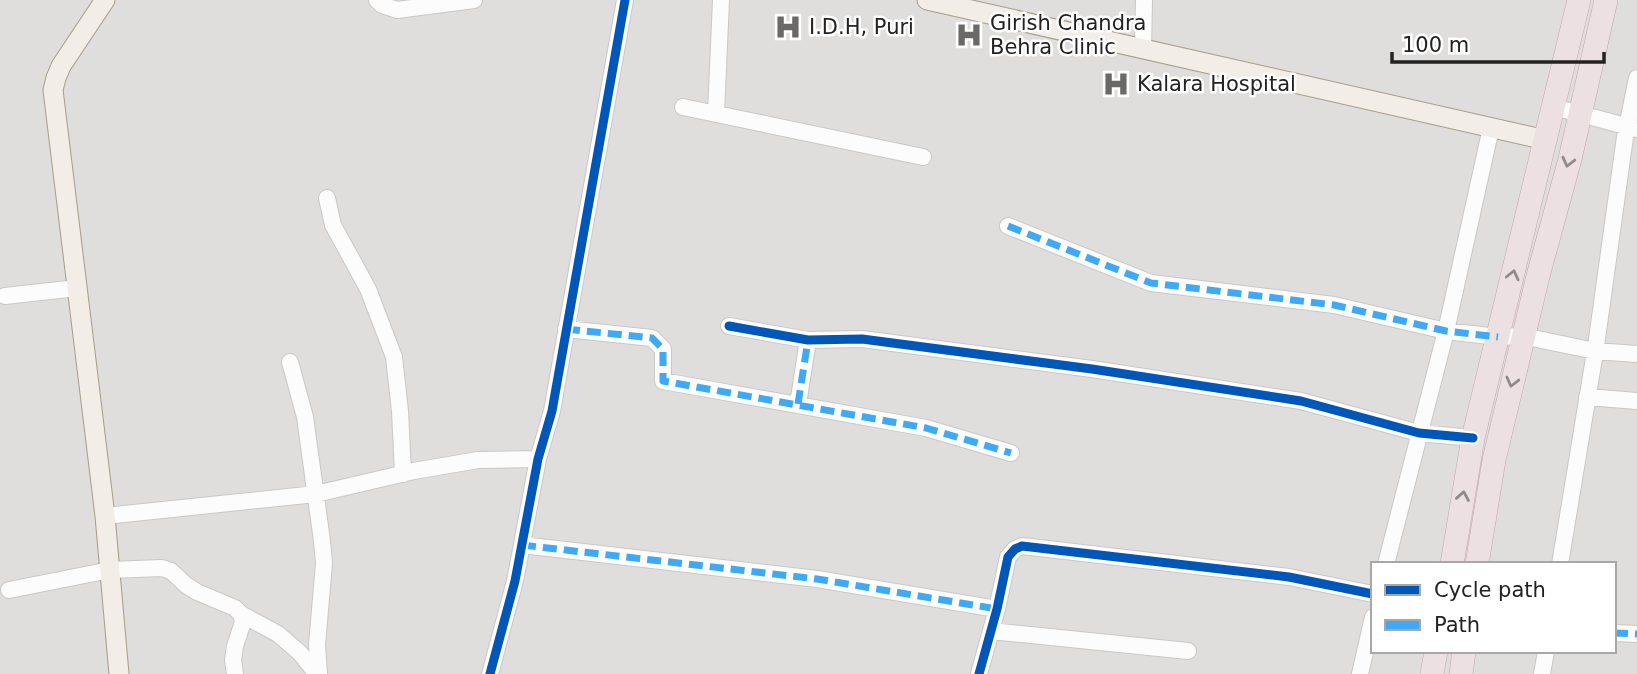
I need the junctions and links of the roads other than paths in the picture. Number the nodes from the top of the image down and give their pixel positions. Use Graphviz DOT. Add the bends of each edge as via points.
graph roads {
  1 [pos="105,0"];
  2 [pos="377,0"];
  3 [pos="474,0"];
  4 [pos="625,0"];
  5 [pos="721,0"];
  6 [pos="927,0"];
  7 [pos="1144,0"];
  8 [pos="1579,0"];
  9 [pos="1606,0"];
  10 [pos="1143,49"];
  11 [pos="1637,78"];
  12 [pos="683,107"];
  13 [pos="1554,107"];
  14 [pos="1580,113"];
  15 [pos="716,114"];
  16 [pos="1491,128"];
  17 [pos="1632,128"];
  18 [pos="1546,140"];
  19 [pos="923,158"];
  20 [pos="327,198"];
  21 [pos="1008,226"];
  22 [pos="77,288"];
  23 [pos="5,296"];
  24 [pos="729,326"];
  25 [pos="566,329"];
  26 [pos="1446,331"];
  27 [pos="1523,336"];
  28 [pos="1498,337"];
  29 [pos="808,340"];
  30 [pos="1595,352"];
  31 [pos="1637,354"];
  32 [pos="290,362"];
  33 [pos="1587,397"];
  34 [pos="1637,401"];
  35 [pos="798,404"];
  36 [pos="1419,433"];
  37 [pos="1473,438"];
  38 [pos="1011,453"];
  39 [pos="538,459"];
  40 [pos="402,474"];
  41 [pos="316,494"];
  42 [pos="105,516"];
  43 [pos="522,545"];
  44 [pos="1387,562"];
  45 [pos="1452,562"];
  46 [pos="1477,562"];
  47 [pos="1560,562"];
  48 [pos="110,570"];
  49 [pos="9,590"];
  50 [pos="1371,594"];
  51 [pos="997,609"];
  52 [pos="241,614"];
  53 [pos="1371,626"];
  54 [pos="991,631"];
  55 [pos="1616,633"];
  56 [pos="1637,634"];
  57 [pos="1188,651"];
  58 [pos="1436,653"];
  59 [pos="1464,653"];
  60 [pos="1546,653"];
  61 [pos="119,674"];
  62 [pos="235,674"];
  63 [pos="318,674"];
  64 [pos="490,674"];
  65 [pos="979,674"];
  66 [pos="1360,674"];
  67 [pos="1432,674"];
  68 [pos="1461,674"];
  69 [pos="1542,674"];
  1 -- 22 [label="main road" via="61,66 53,90"];
  2 -- 3 [label="street" via="397,10"];
  4 -- 25 [label="street"];
  5 -- 15 [label="street"];
  6 -- 10 [label="main road"];
  7 -- 10 [label="street"];
  8 -- 13 [label="highway"];
  9 -- 14 [label="highway"];
  10 -- 16 [label="main road"];
  11 -- 17 [label="street"];
  12 -- 15 [label="street"];
  13 -- 14 [label="street"];
  13 -- 18 [label="highway"];
  14 -- 17 [label="street"];
  14 -- 27 [label="highway, one-way"];
  15 -- 19 [label="street"];
  16 -- 18 [label="main road"];
  16 -- 26 [label="street"];
  17 -- 30 [label="street"];
  28 -- 18 [label="highway, one-way"];
  20 -- 40 [label="street" via="333,225 368,289 394,358"];
  21 -- 26 [label="street" via="1151,283 1334,305"];
  22 -- 23 [label="street"];
  22 -- 42 [label="main road"];
  24 -- 29 [label="street"];
  25 -- 35 [label="street" via="652,338 663,349 663,381"];
  25 -- 39 [label="street" via="552,411"];
  26 -- 28 [label="street"];
  26 -- 36 [label="street"];
  27 -- 28 [label="street"];
  27 -- 30 [label="street"];
  27 -- 46 [label="highway, one-way" via="1494,460"];
  28 -- 37 [label="highway"];
  29 -- 35 [label="street"];
  29 -- 36 [label="street" via="862,339 1092,369 1301,401"];
  30 -- 31 [label="street"];
  30 -- 33 [label="street"];
  32 -- 41 [label="street" via="305,416"];
  33 -- 34 [label="street"];
  33 -- 47 [label="street"];
  35 -- 38 [label="street" via="926,428"];
  36 -- 37 [label="street"];
  36 -- 44 [label="street"];
  45 -- 37 [label="highway, one-way"];
  39 -- 40 [label="street" via="478,460"];
  39 -- 43 [label="street"];
  40 -- 41 [label="street"];
  41 -- 42 [label="street"];
  41 -- 63 [label="street" via="324,563"];
  42 -- 48 [label="main road"];
  43 -- 51 [label="street" via="817,579"];
  43 -- 64 [label="street"];
  48 -- 49 [label="street"];
  48 -- 52 [label="street" via="170,570 197,592"];
  48 -- 61 [label="main road"];
  50 -- 51 [label="street" via="1289,577 1022,546 1009,557"];
  51 -- 54 [label="street"];
  52 -- 62 [label="street"];
  52 -- 63 [label="street" via="278,634"];
  53 -- 66 [label="street"];
  54 -- 57 [label="street"];
  54 -- 65 [label="street"];
  55 -- 56 [label="street"];
  58 -- 67 [label="highway"];
  59 -- 68 [label="highway"];
  60 -- 69 [label="street"];
}
